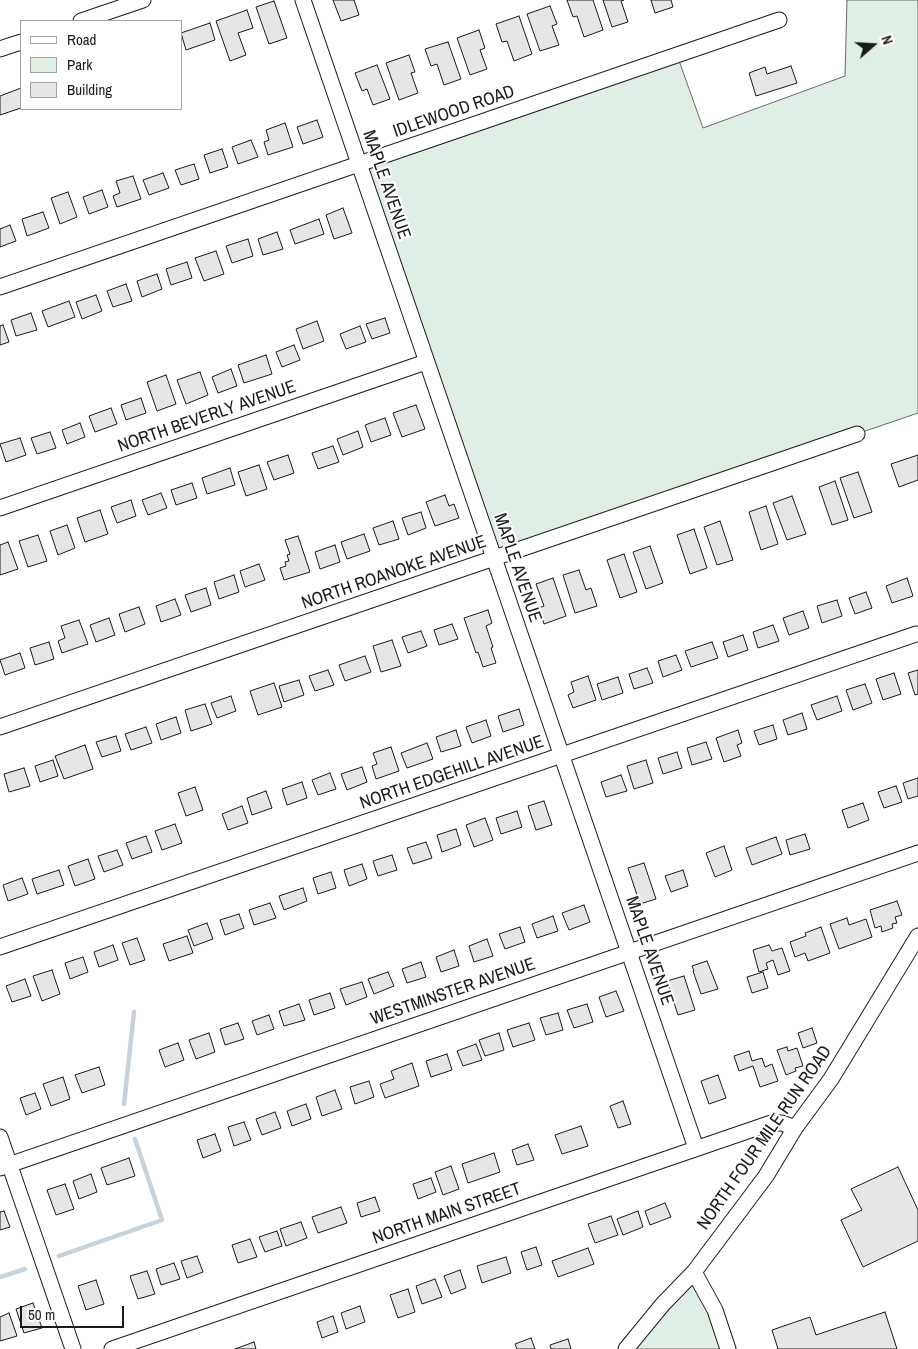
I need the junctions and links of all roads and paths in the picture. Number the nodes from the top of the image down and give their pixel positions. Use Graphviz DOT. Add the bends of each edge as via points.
graph roads {
  1 [pos="143,0"];
  2 [pos="303,0"];
  3 [pos="84,20"];
  4 [pos="779,20"];
  5 [pos="20,42"];
  6 [pos="0,49"];
  7 [pos="359,164"];
  8 [pos="0,288"];
  9 [pos="426,362"];
  10 [pos="857,434"];
  11 [pos="0,508"];
  12 [pos="494,558"];
  13 [pos="916,634"];
  14 [pos="0,728"];
  15 [pos="562,755"];
  16 [pos="918,853"];
  17 [pos="918,936"];
  18 [pos="0,947"];
  19 [pos="629,952"];
  20 [pos="795,1128"];
  21 [pos="0,1137"];
  22 [pos="696,1148"];
  23 [pos="5,1166"];
  24 [pos="694,1272"];
  25 [pos="73,1349"];
  26 [pos="112,1349"];
  27 [pos="626,1349"];
  28 [pos="728,1349"];
  1 -- 3 [label="street"];
  2 -- 7 [label="street, MAPLE AVENUE"];
  4 -- 7 [label="street, IDLEWOOD ROAD"];
  5 -- 6 [label="street"];
  7 -- 8 [label="street, IDLEWOOD ROAD"];
  7 -- 9 [label="street, MAPLE AVENUE"];
  9 -- 11 [label="street, NORTH BEVERLY AVENUE"];
  9 -- 12 [label="street, MAPLE AVENUE"];
  10 -- 12 [label="street, NORTH ROANOKE AVENUE"];
  12 -- 14 [label="street, NORTH ROANOKE AVENUE"];
  12 -- 15 [label="street, MAPLE AVENUE"];
  13 -- 15 [label="street, NORTH EDGEHILL AVENUE"];
  15 -- 18 [label="street, NORTH EDGEHILL AVENUE"];
  15 -- 19 [label="street, MAPLE AVENUE"];
  16 -- 19 [label="street, WESTMINSTER AVENUE"];
  17 -- 20 [label="street, NORTH FOUR MILE RUN ROAD" via="831,1079"];
  19 -- 22 [label="street, MAPLE AVENUE"];
  19 -- 23 [label="street, WESTMINSTER AVENUE"];
  20 -- 22 [label="street, NORTH MAIN STREET" via="771,1123"];
  20 -- 24 [label="street, NORTH FOUR MILE RUN ROAD" via="766,1176"];
  21 -- 23 [label="street"];
  22 -- 26 [label="street, NORTH MAIN STREET"];
  23 -- 25 [label="street"];
  24 -- 27 [label="street, NORTH FOUR MILE RUN ROAD"];
  24 -- 28 [label="street" via="715,1310"];
}
